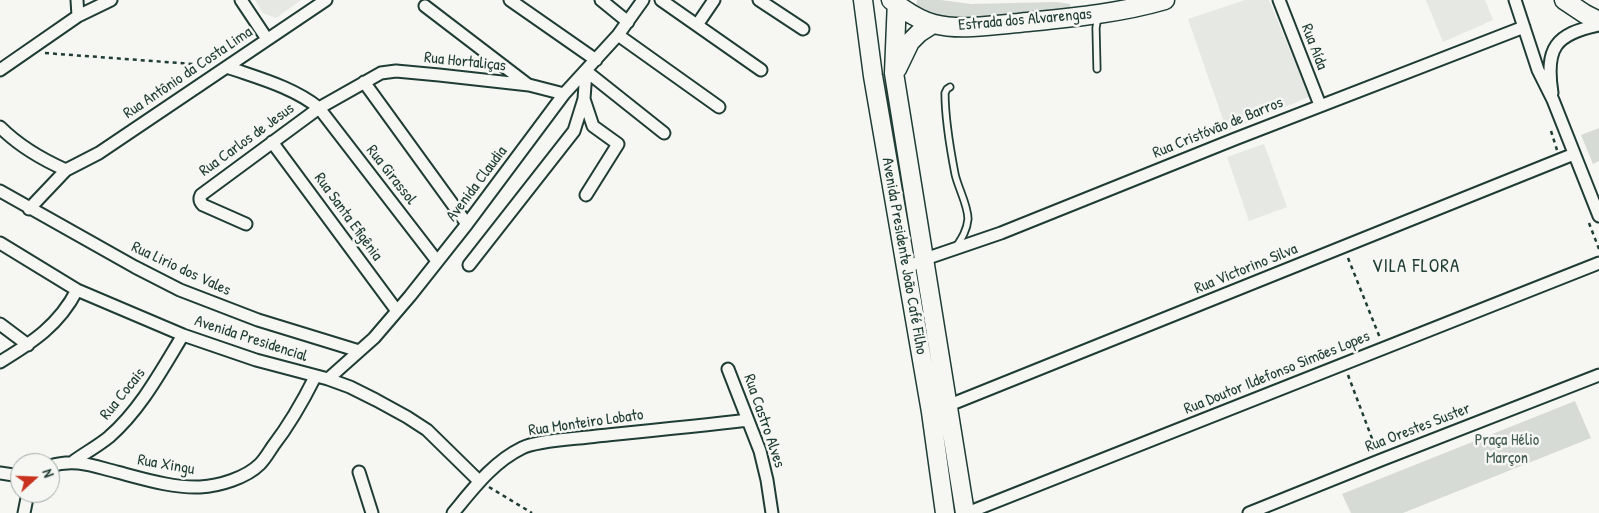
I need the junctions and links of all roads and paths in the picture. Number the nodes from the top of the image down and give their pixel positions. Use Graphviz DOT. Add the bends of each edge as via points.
graph roads {
  1 [pos="77,0"];
  2 [pos="111,0"];
  3 [pos="241,0"];
  4 [pos="326,0"];
  5 [pos="510,0"];
  6 [pos="600,0"];
  7 [pos="644,0"];
  8 [pos="662,0"];
  9 [pos="714,0"];
  10 [pos="759,0"];
  11 [pos="862,0"];
  12 [pos="1165,0"];
  13 [pos="1279,0"];
  14 [pos="1515,0"];
  15 [pos="1564,0"];
  16 [pos="895,2"];
  17 [pos="97,4"];
  18 [pos="425,6"];
  19 [pos="1102,7"];
  20 [pos="78,16"];
  21 [pos="1599,21"];
  22 [pos="628,22"];
  23 [pos="933,24"];
  24 [pos="697,25"];
  25 [pos="1599,25"];
  26 [pos="1524,27"];
  27 [pos="803,29"];
  28 [pos="618,35"];
  29 [pos="267,39"];
  30 [pos="26,51"];
  31 [pos="596,60"];
  32 [pos="227,67"];
  33 [pos="1098,69"];
  34 [pos="0,70"];
  35 [pos="761,70"];
  36 [pos="586,71"];
  37 [pos="894,74"];
  38 [pos="364,82"];
  39 [pos="529,85"];
  40 [pos="950,88"];
  41 [pos="564,94"];
  42 [pos="584,99"];
  43 [pos="1553,100"];
  44 [pos="1320,105"];
  45 [pos="719,107"];
  46 [pos="319,108"];
  47 [pos="0,127"];
  48 [pos="664,133"];
  49 [pos="272,142"];
  50 [pos="1574,154"];
  51 [pos="66,170"];
  52 [pos="0,191"];
  53 [pos="586,195"];
  54 [pos="29,209"];
  55 [pos="1599,214"];
  56 [pos="246,224"];
  57 [pos="467,224"];
  58 [pos="0,243"];
  59 [pos="1344,247"];
  60 [pos="955,249"];
  61 [pos="925,259"];
  62 [pos="437,261"];
  63 [pos="1599,263"];
  64 [pos="469,265"];
  65 [pos="906,268"];
  66 [pos="78,290"];
  67 [pos="397,311"];
  68 [pos="0,324"];
  69 [pos="183,335"];
  70 [pos="28,345"];
  71 [pos="1384,348"];
  72 [pos="358,351"];
  73 [pos="0,362"];
  74 [pos="1344,365"];
  75 [pos="728,369"];
  76 [pos="1599,375"];
  77 [pos="315,377"];
  78 [pos="328,379"];
  79 [pos="939,409"];
  80 [pos="748,420"];
  81 [pos="1381,460"];
  82 [pos="74,461"];
  83 [pos="60,463"];
  84 [pos="360,472"];
  85 [pos="480,482"];
  86 [pos="372,513"];
  87 [pos="453,513"];
  88 [pos="532,513"];
  89 [pos="772,513"];
  90 [pos="945,513"];
  91 [pos="966,513"];
  92 [pos="1249,513"];
  1 -- 20 [label="street"];
  2 -- 17 [label="street"];
  3 -- 29 [label="street"];
  4 -- 29 [label="street, Rua Antônio da Costa Lima"];
  5 -- 31 [label="street"];
  6 -- 22 [label="street"];
  7 -- 22 [label="street, Avenida Claudia"];
  8 -- 24 [label="street"];
  9 -- 24 [label="street"];
  10 -- 27 [label="street"];
  11 -- 65 [label="main road, Avenida Presidente João Café Filho"];
  12 -- 19 [label="main road, Estrada dos Alvarengas"];
  13 -- 44 [label="street, Rua Aída"];
  14 -- 26 [label="street"];
  15 -- 21 [label="main road"];
  16 -- 23 [label="main road, Estrada dos Alvarengas" via="912,15"];
  16 -- 37 [label="main road, Avenida Presidente João Café Filho"];
  17 -- 20 [label="street"];
  18 -- 39 [label="street"];
  19 -- 23 [label="main road, Estrada dos Alvarengas" via="1051,20 962,27"];
  19 -- 33 [label="lane" via="1096,28"];
  20 -- 30 [label="street"];
  22 -- 28 [label="street, Avenida Claudia"];
  23 -- 37 [label="main road" via="910,42"];
  24 -- 35 [label="street"];
  25 -- 43 [label="street" via="1571,33 1553,50 1550,79"];
  26 -- 43 [label="street" via="1538,70"];
  26 -- 44 [label="street, Rua Cristóvão de Barros"];
  28 -- 31 [label="street, Avenida Claudia"];
  28 -- 45 [label="street"];
  29 -- 32 [label="street, Rua Antônio da Costa Lima"];
  30 -- 32 [label="path"];
  30 -- 34 [label="street"];
  31 -- 36 [label="street, Avenida Claudia"];
  32 -- 46 [label="street, Rua Girassol" via="287,88"];
  32 -- 51 [label="street, Rua Antônio da Costa Lima" via="99,154"];
  36 -- 41 [label="street, Avenida Claudia"];
  36 -- 42 [label="street"];
  36 -- 48 [label="street"];
  37 -- 61 [label="main road, Avenida Presidente João Café Filho"];
  38 -- 39 [label="street, Rua Hortaliças" via="381,73 396,71"];
  38 -- 46 [label="street, Rua Carlos de Jesus"];
  38 -- 57 [label="street"];
  39 -- 41 [label="street, Rua Hortaliças"];
  40 -- 60 [label="lane" via="946,90 945,97 953,163 968,217 964,234"];
  41 -- 57 [label="street, Avenida Claudia"];
  42 -- 53 [label="street" via="592,126 618,144"];
  42 -- 64 [label="street" via="574,131"];
  43 -- 50 [label="street"];
  44 -- 60 [label="street, Rua Cristóvão de Barros"];
  46 -- 49 [label="street, Rua Carlos de Jesus"];
  46 -- 62 [label="street, Rua Girassol"];
  47 -- 51 [label="street" via="33,154"];
  49 -- 56 [label="street, Rua Carlos de Jesus" via="200,198 203,205"];
  49 -- 67 [label="street, Rua Santa Efigênia"];
  50 -- 55 [label="street"];
  50 -- 59 [label="street, Rua Victorino Silva"];
  51 -- 54 [label="street"];
  52 -- 54 [label="street, Rua Lirio dos Vales"];
  54 -- 72 [label="street, Rua Lirio dos Vales" via="180,290 258,320"];
  57 -- 62 [label="street, Avenida Claudia"];
  58 -- 66 [label="street, Avenida Presidencial"];
  59 -- 71 [label="path"];
  59 -- 79 [label="street, Rua Victorino Silva"];
  60 -- 61 [label="street, Rua Cristóvão de Barros"];
  61 -- 65 [label="street, Rua Cristóvão de Barros"];
  61 -- 79 [label="main road, Avenida Presidente João Café Filho"];
  62 -- 67 [label="street, Avenida Claudia"];
  63 -- 71 [label="street, Rua Doutor Ildefonso Simões Lopes"];
  65 -- 79 [label="main road, Avenida Presidente João Café Filho"];
  66 -- 69 [label="street, Avenida Presidencial"];
  66 -- 70 [label="street" via="63,314"];
  67 -- 72 [label="street, Avenida Claudia"];
  68 -- 70 [label="street"];
  69 -- 77 [label="street, Avenida Presidencial"];
  69 -- 82 [label="street, Rua Cocais" via="156,381 132,413 108,438"];
  70 -- 73 [label="street"];
  71 -- 74 [label="street, Rua Doutor Ildefonso Simões Lopes"];
  72 -- 78 [label="street, Avenida Claudia"];
  74 -- 81 [label="path"];
  74 -- 91 [label="street, Rua Doutor Ildefonso Simões Lopes"];
  75 -- 80 [label="street, Rua Castro Alves"];
  76 -- 81 [label="street, Rua Orestes Suster"];
  77 -- 78 [label="street, Avenida Presidencial"];
  77 -- 82 [label="street, Rua Xingu" via="296,414 259,465 222,483 201,487 179,486"];
  78 -- 85 [label="street, Avenida Presidencial" via="367,395 427,430"];
  79 -- 90 [label="main road, Avenida Presidente João Café Filho"];
  79 -- 91 [label="main road, Avenida Presidente João Café Filho"];
  80 -- 85 [label="street, Rua Monteiro Lobato" via="530,446 504,459"];
  80 -- 89 [label="street, Rua Castro Alves" via="760,451"];
  81 -- 92 [label="street, Rua Orestes Suster"];
  82 -- 83 [label="street, Rua Xingu"];
  84 -- 86 [label="street"];
  85 -- 87 [label="street, Rua Monteiro Lobato"];
  85 -- 88 [label="path"];
}
